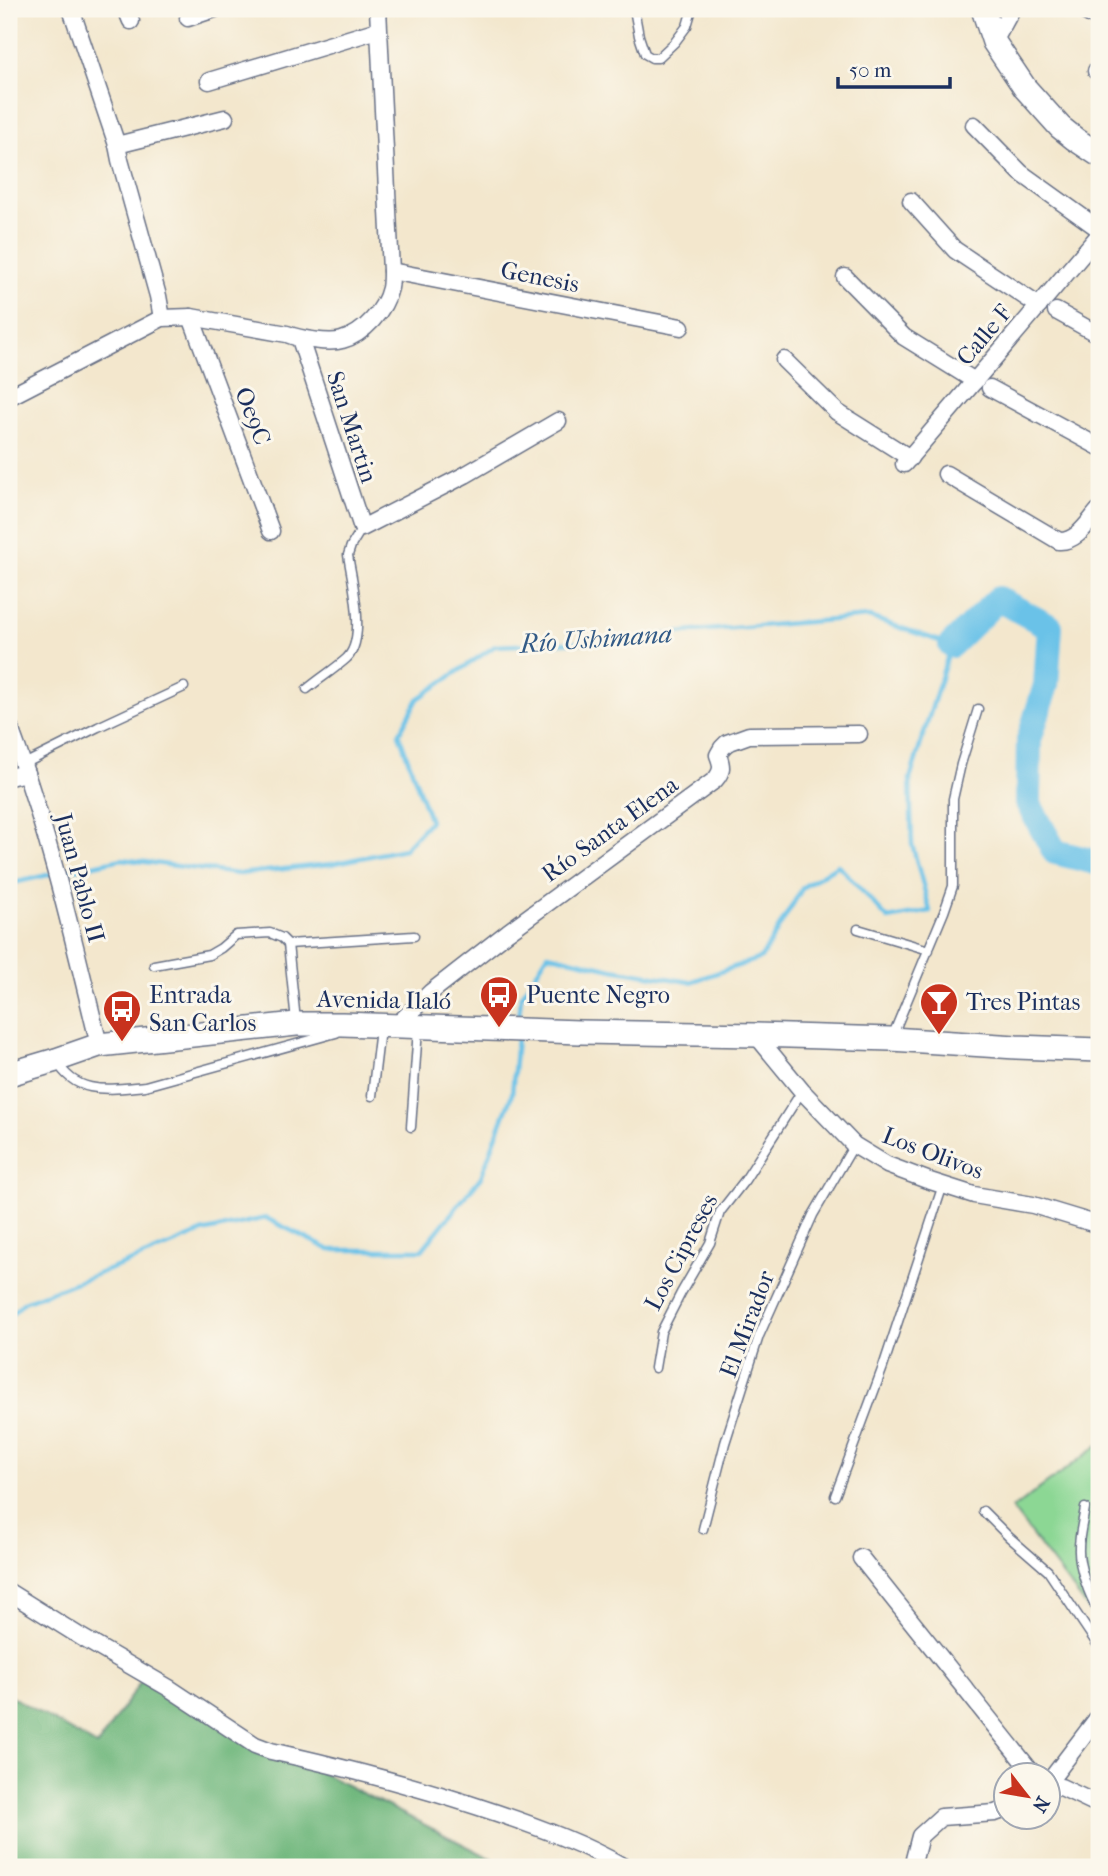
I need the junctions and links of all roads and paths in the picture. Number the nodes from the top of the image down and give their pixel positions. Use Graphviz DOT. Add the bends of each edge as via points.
graph roads {
  1 [pos="71,9"];
  2 [pos="215,9"];
  3 [pos="378,9"];
  4 [pos="634,9"];
  5 [pos="692,9"];
  6 [pos="983,9"];
  7 [pos="1012,9"];
  8 [pos="1080,9"];
  9 [pos="188,18"];
  10 [pos="1099,19"];
  11 [pos="379,30"];
  12 [pos="994,42"];
  13 [pos="209,81"];
  14 [pos="225,118"];
  15 [pos="974,125"];
  16 [pos="117,145"];
  17 [pos="1099,155"];
  18 [pos="911,201"];
  19 [pos="1099,229"];
  20 [pos="1099,235"];
  21 [pos="391,271"];
  22 [pos="845,277"];
  23 [pos="1039,306"];
  24 [pos="1056,311"];
  25 [pos="191,317"];
  26 [pos="162,318"];
  27 [pos="681,327"];
  28 [pos="1099,335"];
  29 [pos="300,339"];
  30 [pos="784,359"];
  31 [pos="975,381"];
  32 [pos="990,388"];
  33 [pos="9,397"];
  34 [pos="558,421"];
  35 [pos="1099,447"];
  36 [pos="946,474"];
  37 [pos="1099,510"];
  38 [pos="362,528"];
  39 [pos="271,531"];
  40 [pos="184,687"];
  41 [pos="307,689"];
  42 [pos="978,709"];
  43 [pos="9,725"];
  44 [pos="859,734"];
  45 [pos="25,769"];
  46 [pos="9,777"];
  47 [pos="858,929"];
  48 [pos="414,936"];
  49 [pos="288,944"];
  50 [pos="929,950"];
  51 [pos="154,965"];
  52 [pos="296,1024"];
  53 [pos="390,1026"];
  54 [pos="756,1035"];
  55 [pos="891,1039"];
  56 [pos="99,1045"];
  57 [pos="1099,1050"];
  58 [pos="56,1060"];
  59 [pos="9,1074"];
  60 [pos="802,1091"];
  61 [pos="372,1096"];
  62 [pos="411,1127"];
  63 [pos="854,1145"];
  64 [pos="943,1185"];
  65 [pos="1099,1225"];
  66 [pos="655,1368"];
  67 [pos="835,1496"];
  68 [pos="1085,1508"];
  69 [pos="982,1511"];
  70 [pos="704,1529"];
  71 [pos="861,1558"];
  72 [pos="9,1592"];
  73 [pos="1099,1612"];
  74 [pos="1099,1647"];
  75 [pos="1099,1716"];
  76 [pos="1021,1760"];
  77 [pos="1062,1766"];
  78 [pos="1062,1787"];
  79 [pos="1099,1805"];
  80 [pos="992,1813"];
  81 [pos="624,1867"];
  82 [pos="914,1867"];
  1 -- 16 [label="street"];
  2 -- 9 [label="street"];
  3 -- 11 [label="street"];
  4 -- 5 [label="lane" via="645,54 652,58 675,42"];
  6 -- 12 [label="main road"];
  7 -- 12 [label="street"];
  8 -- 10 [label="street"];
  11 -- 13 [label="street"];
  11 -- 21 [label="street"];
  12 -- 17 [label="main road" via="1044,111"];
  14 -- 16 [label="street"];
  15 -- 19 [label="street" via="1021,173"];
  16 -- 26 [label="street"];
  18 -- 23 [label="street" via="955,250"];
  20 -- 23 [label="street, Calle F"];
  21 -- 27 [label="street, Genesis"];
  21 -- 29 [label="street" via="390,290 378,314 361,330 341,341"];
  22 -- 31 [label="street" via="904,337"];
  23 -- 31 [label="street, Calle F"];
  24 -- 28 [label="street"];
  25 -- 26 [label="street"];
  25 -- 29 [label="street"];
  25 -- 39 [label="street, Oe9C"];
  26 -- 33 [label="street"];
  29 -- 38 [label="street, San Martin"];
  30 -- 31 [label="street, Calle F" via="837,412 907,461"];
  32 -- 35 [label="street"];
  34 -- 38 [label="street"];
  36 -- 37 [label="street" via="1059,541 1074,537"];
  38 -- 41 [label="lane" via="348,555 358,629 355,644 349,656"];
  40 -- 45 [label="lane" via="97,727"];
  42 -- 50 [label="lane" via="953,799 953,886"];
  43 -- 45 [label="street, Juan Pablo II"];
  44 -- 53 [label="street, Río Santa Elena" via="750,735 727,743 718,755 721,773 715,780 508,932"];
  45 -- 46 [label="street"];
  45 -- 56 [label="street, Juan Pablo II"];
  47 -- 50 [label="lane"];
  48 -- 49 [label="lane"];
  49 -- 51 [label="lane" via="270,933 236,935 209,955"];
  49 -- 52 [label="lane"];
  50 -- 55 [label="lane"];
  52 -- 53 [label="main road, Avenida Ilaló"];
  52 -- 56 [label="main road, Avenida Ilaló"];
  53 -- 54 [label="main road, Avenida Ilaló"];
  53 -- 58 [label="lane" via="145,1086 100,1090 71,1079"];
  53 -- 61 [label="lane"];
  53 -- 62 [label="lane"];
  54 -- 55 [label="main road, Avenida Ilaló"];
  54 -- 60 [label="street, Los Olivos"];
  55 -- 57 [label="main road, Avenida Ilaló"];
  56 -- 58 [label="main road, Avenida Ilaló"];
  58 -- 59 [label="main road, Avenida Ilaló"];
  60 -- 63 [label="street, Los Olivos"];
  60 -- 66 [label="lane, Los Cipreses" via="720,1212 710,1243 662,1332"];
  63 -- 64 [label="street, Los Olivos" via="887,1165"];
  63 -- 70 [label="lane, El Mirador" via="813,1216 759,1336"];
  64 -- 65 [label="street, Los Olivos"];
  64 -- 67 [label="lane"];
  68 -- 73 [label="lane" via="1079,1556"];
  69 -- 74 [label="lane" via="1048,1571"];
  71 -- 76 [label="street"];
  72 -- 81 [label="street" via="255,1745 466,1802 558,1835"];
  75 -- 77 [label="street"];
  78 -- 79 [label="street"];
  80 -- 82 [label="street" via="941,1817 920,1836"];
}
